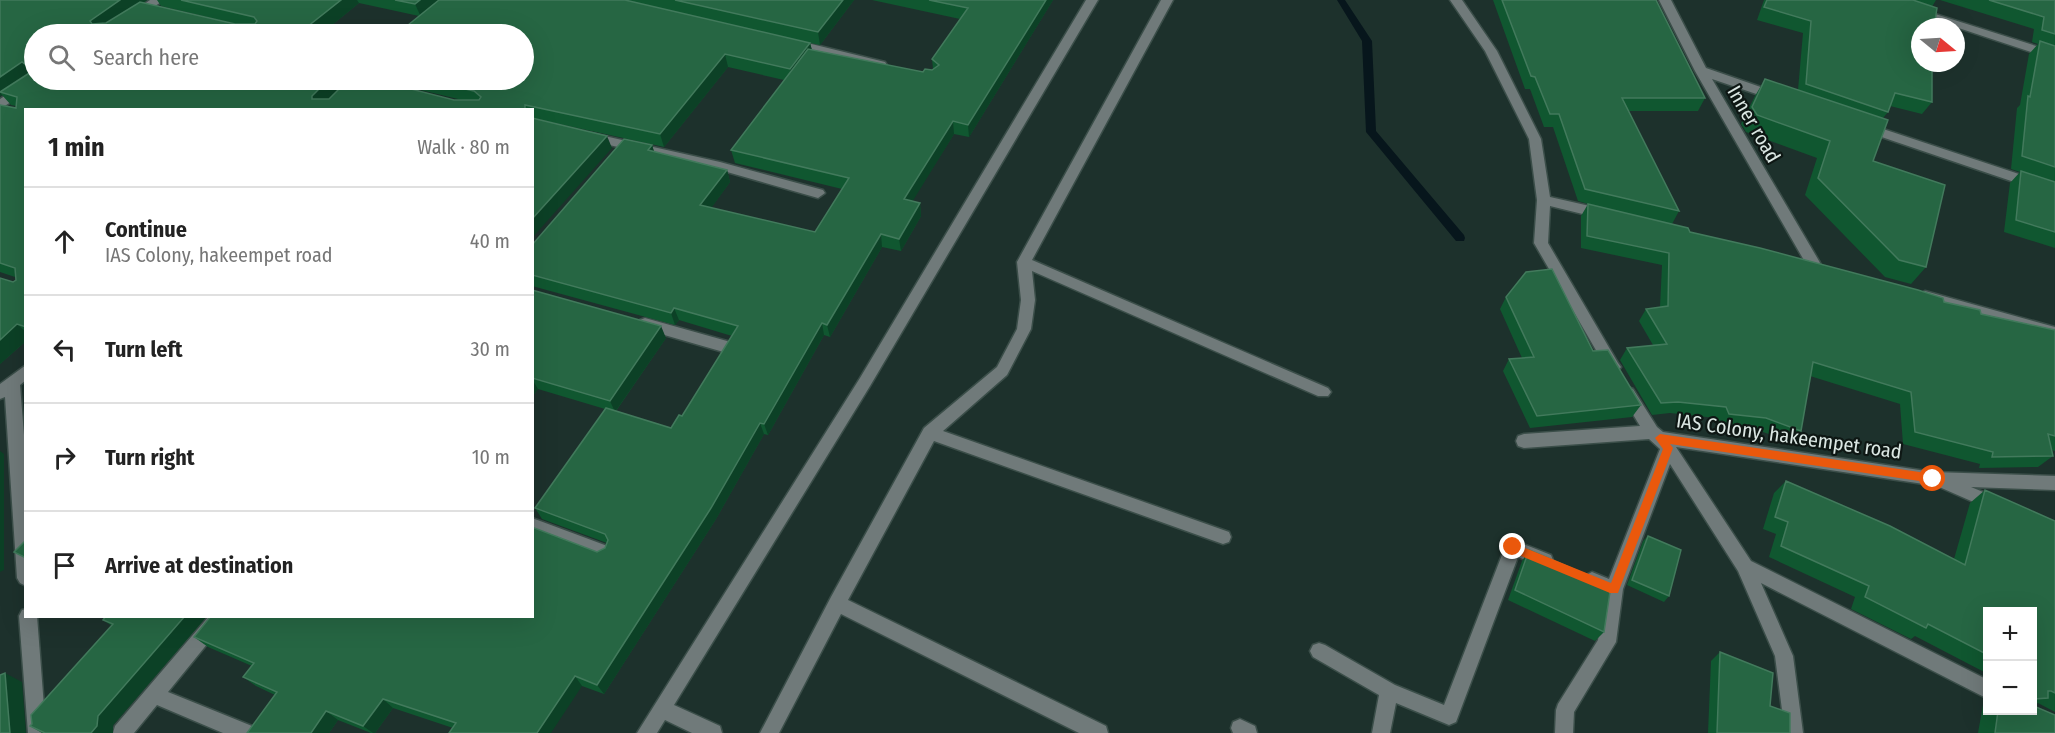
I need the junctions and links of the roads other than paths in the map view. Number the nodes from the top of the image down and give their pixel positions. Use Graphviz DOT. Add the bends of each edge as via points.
graph roads {
  1 [pos="1092,0"];
  2 [pos="1167,0"];
  3 [pos="1456,0"];
  4 [pos="1665,0"];
  5 [pos="1880,0"];
  6 [pos="154,6"];
  7 [pos="124,24"];
  8 [pos="776,40"];
  9 [pos="2055,56"];
  10 [pos="899,69"];
  11 [pos="1701,71"];
  12 [pos="25,90"];
  13 [pos="1789,101"];
  14 [pos="0,107"];
  15 [pos="17,113"];
  16 [pos="1856,124"];
  17 [pos="579,134"];
  18 [pos="2055,191"];
  19 [pos="818,193"];
  20 [pos="1544,200"];
  21 [pos="1612,216"];
  22 [pos="1791,259"];
  23 [pos="1024,262"];
  24 [pos="1906,291"];
  25 [pos="636,322"];
  26 [pos="2055,333"];
  27 [pos="728,347"];
  28 [pos="24,373"];
  29 [pos="6,388"];
  30 [pos="1323,392"];
  31 [pos="930,433"];
  32 [pos="1660,440"];
  33 [pos="1524,441"];
  34 [pos="1933,479"];
  35 [pos="2055,483"];
  36 [pos="2010,511"];
  37 [pos="534,526"];
  38 [pos="1223,537"];
  39 [pos="604,552"];
  40 [pos="24,559"];
  41 [pos="1744,566"];
  42 [pos="1614,589"];
  43 [pos="837,603"];
  44 [pos="28,618"];
  45 [pos="219,618"];
  46 [pos="1318,651"];
  47 [pos="1983,687"];
  48 [pos="1389,691"];
  49 [pos="154,695"];
  50 [pos="661,709"];
  51 [pos="37,733"];
  52 [pos="122,733"];
  53 [pos="245,733"];
  54 [pos="646,733"];
  55 [pos="712,733"];
  56 [pos="769,733"];
  57 [pos="1099,733"];
  58 [pos="1381,733"];
  59 [pos="1564,733"];
  60 [pos="1794,733"];
  1 -- 50 [label="street" via="865,382"];
  2 -- 23 [label="street"];
  3 -- 20 [label="street" via="1491,51 1535,139"];
  4 -- 11 [label="street, Inner road"];
  5 -- 9 [label="street"];
  6 -- 7 [label="street"];
  8 -- 10 [label="street"];
  11 -- 13 [label="street"];
  11 -- 22 [label="street, Inner road" via="1820,266"];
  12 -- 14 [label="street"];
  14 -- 15 [label="street"];
  16 -- 18 [label="street"];
  17 -- 19 [label="street" via="621,150 720,166"];
  20 -- 21 [label="street"];
  20 -- 32 [label="street" via="1541,243"];
  23 -- 30 [label="street"];
  23 -- 31 [label="street" via="1028,300 1024,329 1002,371"];
  24 -- 26 [label="street"];
  25 -- 27 [label="street"];
  28 -- 29 [label="street"];
  29 -- 40 [label="street"];
  31 -- 38 [label="street"];
  31 -- 43 [label="street"];
  32 -- 33 [label="street, IAS Colony, hakeempet road"];
  32 -- 34 [label="street, IAS Colony, hakeempet road"];
  32 -- 41 [label="street"];
  32 -- 42 [label="street"];
  34 -- 35 [label="street, IAS Colony, hakeempet road"];
  34 -- 36 [label="street"];
  37 -- 39 [label="street"];
  41 -- 47 [label="street"];
  41 -- 60 [label="street" via="1784,657"];
  42 -- 48 [label="street" via="1513,547 1449,716"];
  42 -- 59 [label="street" via="1607,642 1565,710"];
  43 -- 56 [label="street"];
  43 -- 57 [label="street"];
  44 -- 51 [label="street"];
  45 -- 49 [label="street"];
  46 -- 48 [label="street"];
  48 -- 58 [label="street"];
  49 -- 52 [label="street"];
  49 -- 53 [label="street"];
  50 -- 54 [label="street"];
  50 -- 55 [label="street"];
}
